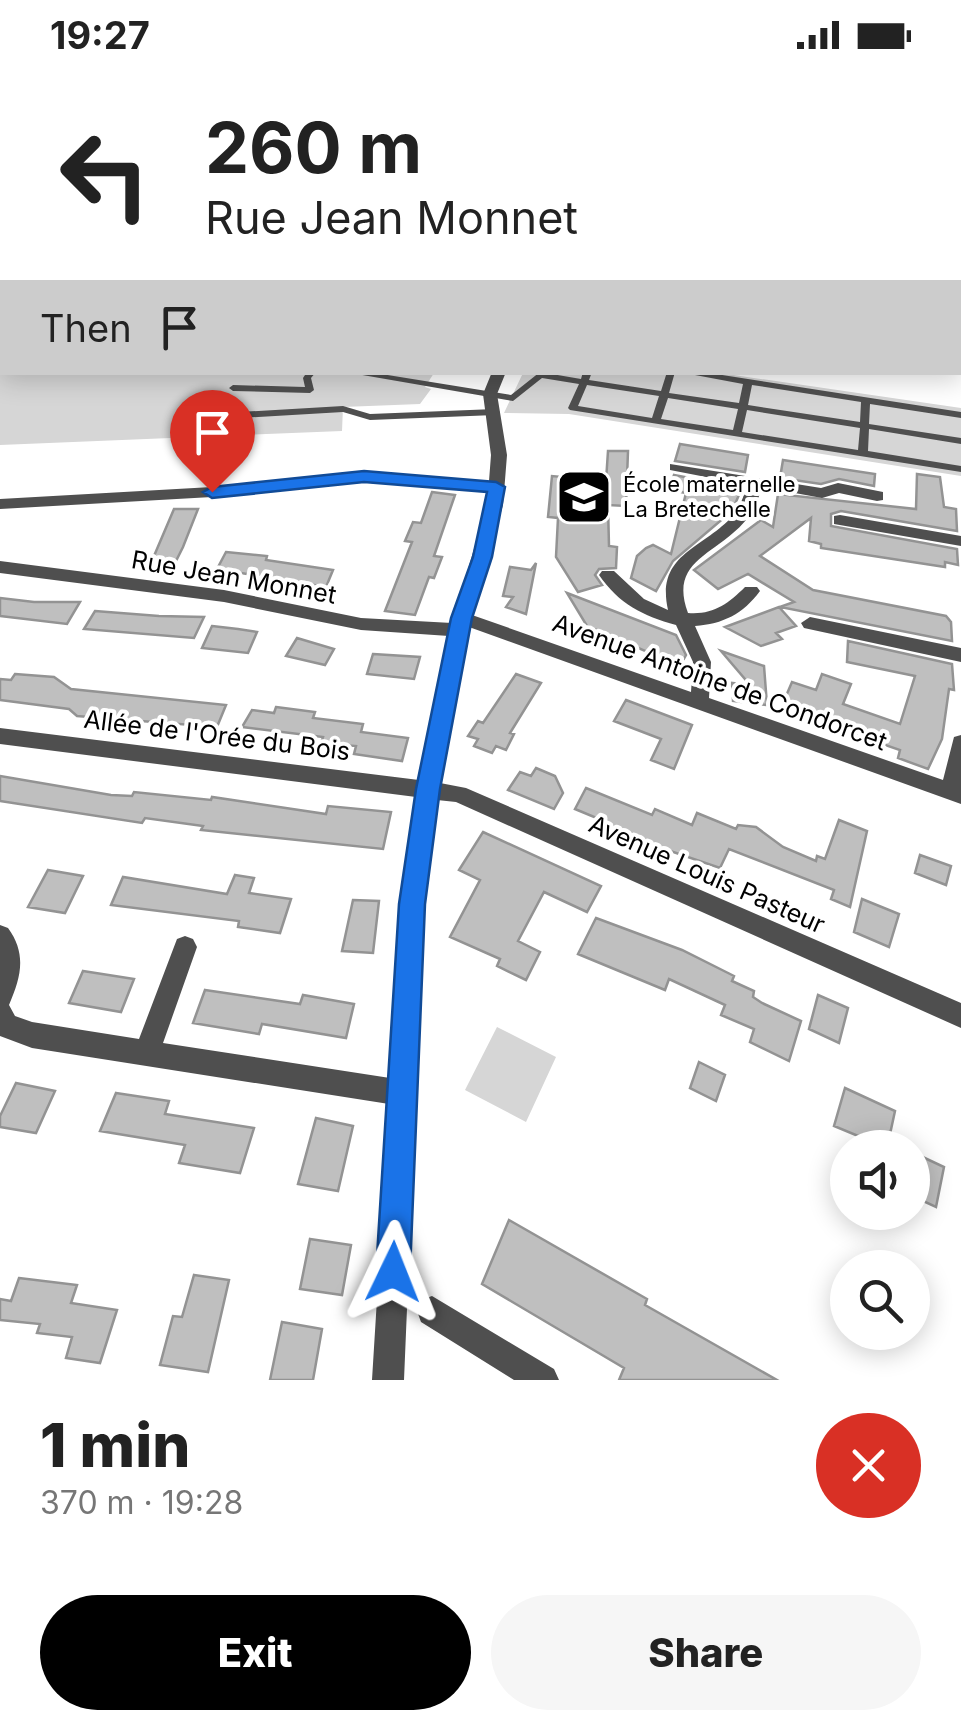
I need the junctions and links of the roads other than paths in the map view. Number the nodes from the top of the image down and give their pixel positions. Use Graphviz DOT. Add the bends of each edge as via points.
graph roads {
  1 [pos="310,375"];
  2 [pos="370,375"];
  3 [pos="671,375"];
  4 [pos="702,375"];
  5 [pos="586,378"];
  6 [pos="748,382"];
  7 [pos="233,388"];
  8 [pos="495,393"];
  9 [pos="664,395"];
  10 [pos="866,400"];
  11 [pos="742,407"];
  12 [pos="961,414"];
  13 [pos="222,416"];
  14 [pos="656,422"];
  15 [pos="864,426"];
  16 [pos="737,434"];
  17 [pos="961,440"];
  18 [pos="863,454"];
  19 [pos="675,467"];
  20 [pos="961,469"];
  21 [pos="756,482"];
  22 [pos="496,487"];
  23 [pos="877,496"];
  24 [pos="0,504"];
  25 [pos="840,520"];
  26 [pos="961,542"];
  27 [pos="0,567"];
  28 [pos="608,576"];
  29 [pos="751,591"];
  30 [pos="682,620"];
  31 [pos="810,623"];
  32 [pos="460,624"];
  33 [pos="961,655"];
  34 [pos="699,701"];
  35 [pos="0,736"];
  36 [pos="961,744"];
  37 [pos="428,789"];
  38 [pos="956,793"];
  39 [pos="0,936"];
  40 [pos="185,947"];
  41 [pos="0,998"];
  42 [pos="0,1013"];
  43 [pos="961,1016"];
  44 [pos="148,1051"];
  45 [pos="400,1093"];
  46 [pos="432,1312"];
  47 [pos="388,1380"];
  48 [pos="543,1380"];
  1 -- 7 [label="lane" via="310,390"];
  2 -- 8 [label="lane"];
  3 -- 9 [label="lane"];
  4 -- 6 [label="lane"];
  5 -- 8 [label="lane" via="537,376 516,397"];
  5 -- 9 [label="lane"];
  5 -- 14 [label="lane" via="574,408"];
  6 -- 10 [label="lane"];
  6 -- 11 [label="lane"];
  8 -- 13 [label="lane" via="370,417 343,409"];
  8 -- 22 [label="street"];
  9 -- 11 [label="lane"];
  9 -- 14 [label="lane"];
  10 -- 12 [label="lane"];
  10 -- 15 [label="lane"];
  11 -- 15 [label="lane"];
  11 -- 16 [label="lane"];
  14 -- 16 [label="lane"];
  15 -- 17 [label="lane"];
  15 -- 18 [label="lane"];
  16 -- 18 [label="lane"];
  18 -- 20 [label="lane"];
  19 -- 21 [label="street"];
  21 -- 23 [label="street"];
  21 -- 30 [label="street" via="736,524 677,574 673,594"];
  22 -- 24 [label="street" via="364,476"];
  22 -- 32 [label="street"];
  25 -- 26 [label="street"];
  27 -- 32 [label="street, Rue Jean Monnet" via="224,596 360,624"];
  28 -- 30 [label="street" via="632,603"];
  29 -- 30 [label="street" via="728,612"];
  30 -- 34 [label="street" via="704,661"];
  31 -- 33 [label="street"];
  32 -- 34 [label="street, Avenue Antoine de Condorcet"];
  32 -- 37 [label="street"];
  34 -- 38 [label="street, Avenue Antoine de Condorcet"];
  35 -- 37 [label="street, Allée de l'Orée du Bois"];
  36 -- 38 [label="street"];
  37 -- 43 [label="street, Avenue Louis Pasteur" via="458,794"];
  37 -- 45 [label="street" via="412,904"];
  39 -- 41 [label="street" via="11,948 12,966"];
  40 -- 44 [label="street"];
  42 -- 44 [label="street" via="6,1026 32,1034"];
  44 -- 45 [label="street"];
  45 -- 47 [label="street"];
  46 -- 48 [label="street"];
}
